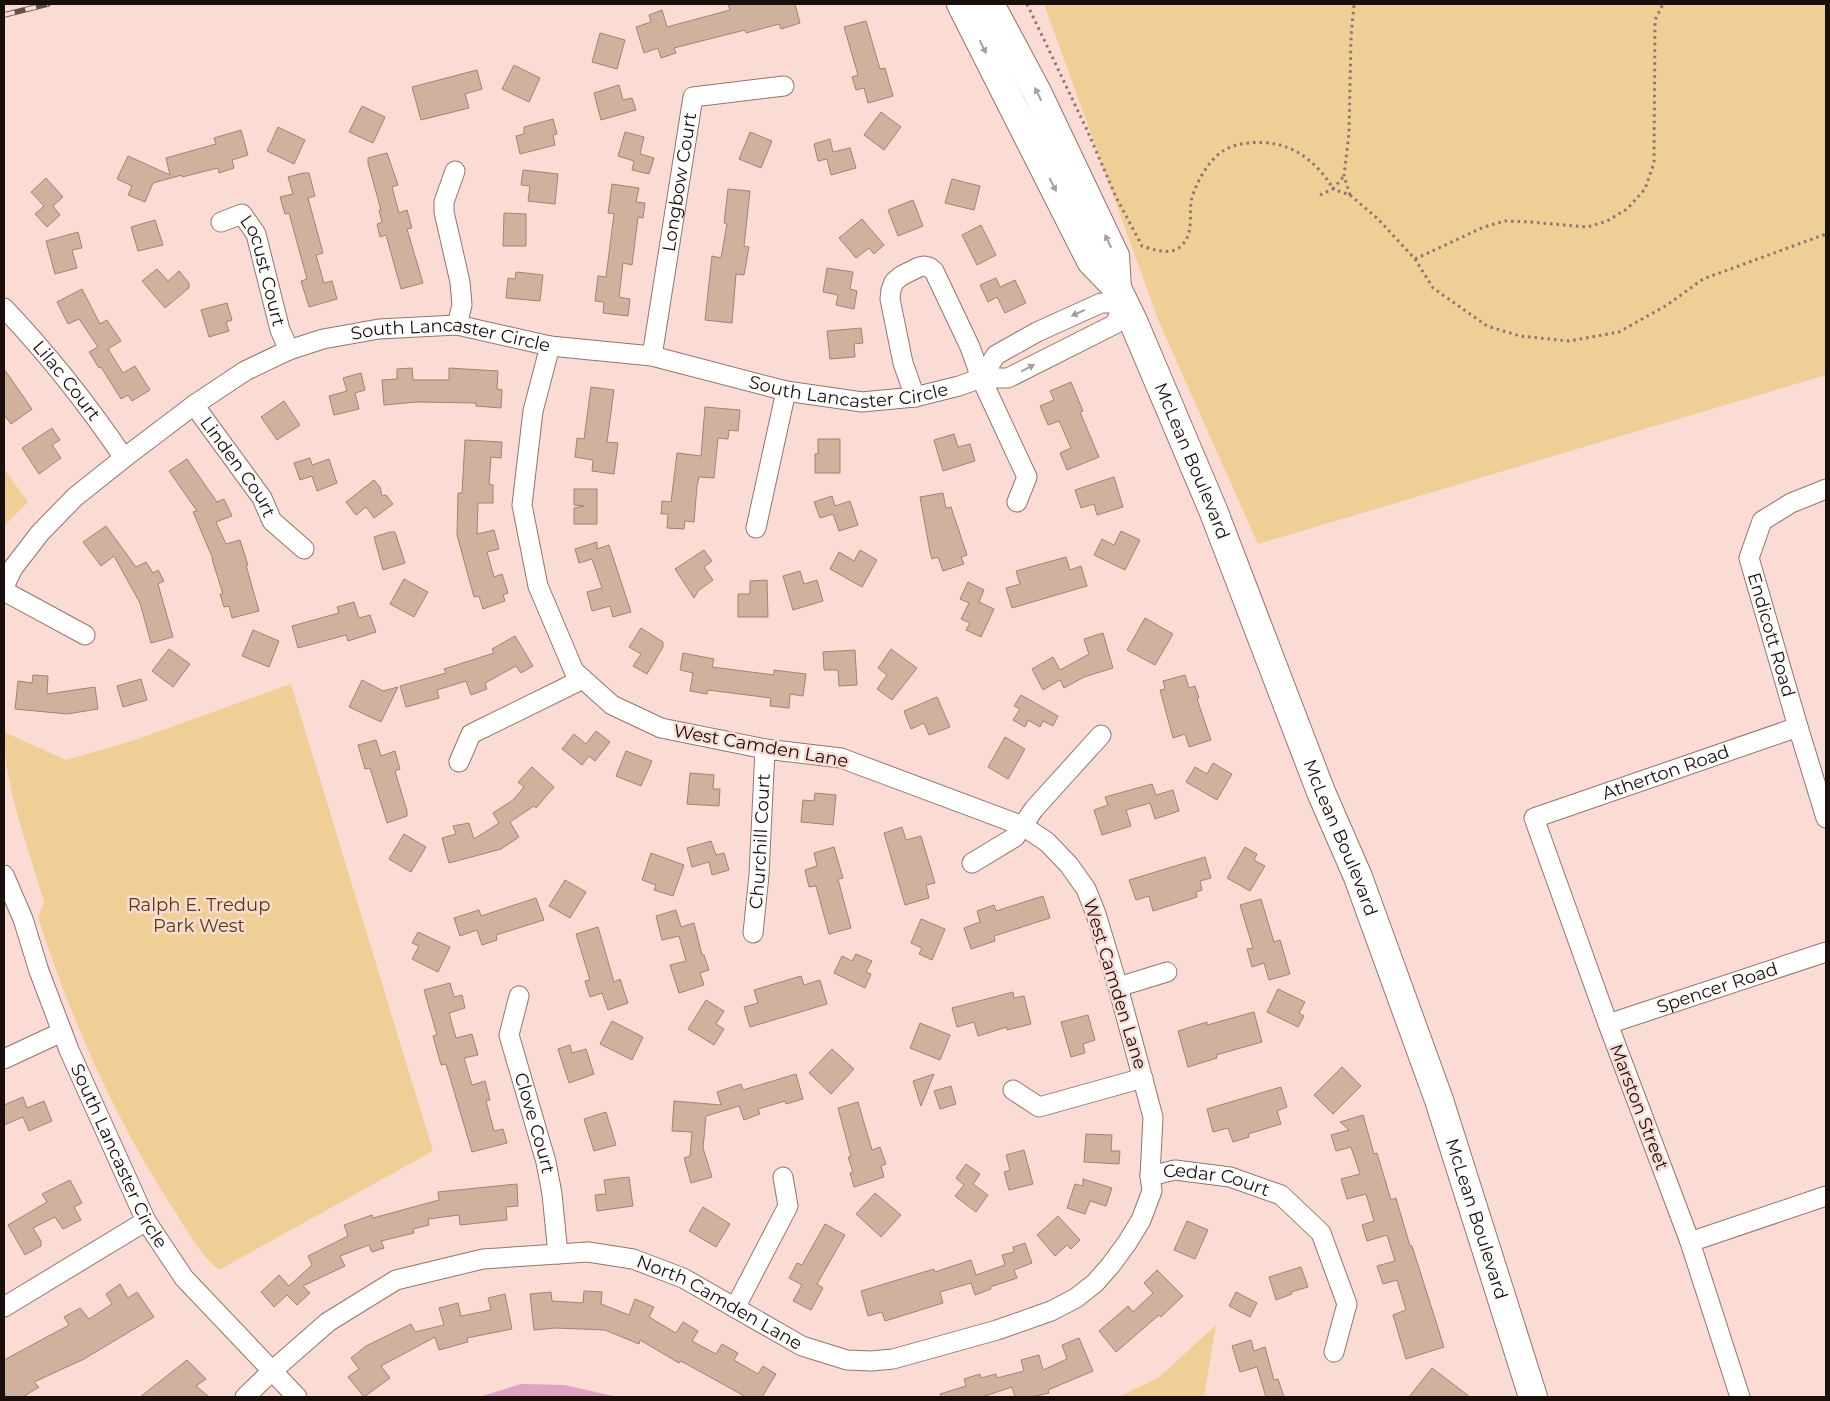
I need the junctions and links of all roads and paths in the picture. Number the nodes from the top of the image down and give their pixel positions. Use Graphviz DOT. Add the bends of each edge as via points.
graph roads {
  1 [pos="961,4"];
  2 [pos="990,4"];
  3 [pos="1027,4"];
  4 [pos="1354,4"];
  5 [pos="1662,4"];
  6 [pos="784,86"];
  7 [pos="455,171"];
  8 [pos="1344,176"];
  9 [pos="1333,188"];
  10 [pos="1320,195"];
  11 [pos="1350,195"];
  12 [pos="221,222"];
  13 [pos="1826,234"];
  14 [pos="1415,259"];
  15 [pos="1120,296"];
  16 [pos="4,308"];
  17 [pos="457,325"];
  18 [pos="550,346"];
  19 [pos="289,350"];
  20 [pos="652,356"];
  21 [pos="981,378"];
  22 [pos="786,391"];
  23 [pos="915,397"];
  24 [pos="194,405"];
  25 [pos="124,458"];
  26 [pos="1826,490"];
  27 [pos="1017,502"];
  28 [pos="756,528"];
  29 [pos="304,549"];
  30 [pos="4,587"];
  31 [pos="4,591"];
  32 [pos="85,635"];
  33 [pos="583,679"];
  34 [pos="1798,726"];
  35 [pos="1101,735"];
  36 [pos="765,749"];
  37 [pos="459,762"];
  38 [pos="1534,818"];
  39 [pos="1826,818"];
  40 [pos="1023,826"];
  41 [pos="972,863"];
  42 [pos="4,874"];
  43 [pos="753,933"];
  44 [pos="1826,952"];
  45 [pos="1167,972"];
  46 [pos="1118,986"];
  47 [pos="519,996"];
  48 [pos="1608,1024"];
  49 [pos="62,1032"];
  50 [pos="4,1060"];
  51 [pos="1143,1078"];
  52 [pos="1013,1090"];
  53 [pos="783,1176"];
  54 [pos="1150,1176"];
  55 [pos="1826,1196"];
  56 [pos="146,1221"];
  57 [pos="1690,1242"];
  58 [pos="558,1254"];
  59 [pos="4,1307"];
  60 [pos="736,1308"];
  61 [pos="1334,1352"];
  62 [pos="272,1371"];
  63 [pos="245,1397"];
  64 [pos="297,1397"];
  65 [pos="1533,1397"];
  66 [pos="1740,1397"];
  1 -- 15 [label="main road, McLean Boulevard, one-way" via="1091,260"];
  15 -- 2 [label="main road, McLean Boulevard, one-way" via="1115,256 1037,92"];
  3 -- 9 [label="path" via="1142,246 1158,252 1180,247 1187,239 1191,203 1204,172 1223,151 1239,145 1262,142 1285,146 1311,161"];
  4 -- 8 [label="path"];
  5 -- 14 [label="path" via="1655,20 1654,163 1645,189 1627,208 1607,221 1587,227 1504,221"];
  6 -- 20 [label="street, Longbow Court" via="693,98"];
  7 -- 17 [label="street" via="444,202 444,212 460,282 462,305"];
  8 -- 9 [label="path"];
  8 -- 11 [label="path"];
  9 -- 10 [label="path"];
  9 -- 11 [label="path"];
  11 -- 14 [label="path" via="1378,219"];
  12 -- 19 [label="street, Locust Court" via="242,214 256,234 280,330"];
  13 -- 14 [label="path" via="1703,279 1667,305 1619,332 1569,341 1520,336 1487,326 1434,288"];
  15 -- 21 [label="street, one-way" via="1037,332 996,355"];
  21 -- 15 [label="street, South Lancaster Circle, one-way" via="1008,378 1115,324"];
  15 -- 65 [label="main road, McLean Boulevard" via="1213,510 1321,792 1358,877 1439,1100"];
  16 -- 25 [label="street, Lilac Court" via="40,345"];
  17 -- 18 [label="street, South Lancaster Circle"];
  17 -- 19 [label="street, South Lancaster Circle" via="379,329"];
  18 -- 20 [label="street, South Lancaster Circle"];
  18 -- 33 [label="street, West Camden Lane" via="533,411 522,505 538,586 574,671"];
  19 -- 24 [label="street, South Lancaster Circle" via="246,371"];
  20 -- 22 [label="street, South Lancaster Circle"];
  21 -- 23 [label="street, South Lancaster Circle"];
  21 -- 23 [label="street" via="934,271 929,267 919,267 894,282 890,299 903,363"];
  21 -- 27 [label="street" via="1027,477"];
  22 -- 23 [label="street, South Lancaster Circle" via="862,402"];
  22 -- 28 [label="street"];
  24 -- 25 [label="street, South Lancaster Circle"];
  24 -- 29 [label="street, Linden Court" via="252,482 272,521"];
  25 -- 30 [label="street, South Lancaster Circle" via="75,497 40,533"];
  26 -- 34 [label="street, Endicott Road" via="1791,503 1762,521 1749,558"];
  31 -- 32 [label="street"];
  33 -- 36 [label="street, West Camden Lane" via="612,705 661,728"];
  33 -- 37 [label="street" via="471,734"];
  34 -- 38 [label="street, Atherton Road"];
  34 -- 39 [label="street, Endicott Road"];
  35 -- 40 [label="street" via="1034,809"];
  36 -- 40 [label="street, West Camden Lane" via="841,758"];
  36 -- 43 [label="street, Churchill Court"];
  38 -- 48 [label="street, Marston Street"];
  40 -- 41 [label="street" via="1015,838"];
  40 -- 46 [label="street, West Camden Lane" via="1047,842 1086,889"];
  42 -- 49 [label="street, South Lancaster Circle"];
  44 -- 48 [label="street, Spencer Road"];
  45 -- 46 [label="street"];
  46 -- 51 [label="street, West Camden Lane"];
  47 -- 58 [label="street, Clove Court" via="509,1035 546,1162"];
  48 -- 57 [label="street, Marston Street"];
  49 -- 50 [label="street"];
  49 -- 56 [label="street, South Lancaster Circle"];
  51 -- 52 [label="street" via="1039,1107"];
  51 -- 54 [label="street, West Camden Lane" via="1153,1117"];
  53 -- 60 [label="street" via="788,1206"];
  54 -- 60 [label="street, North Camden Lane" via="1152,1191 1141,1220 1095,1283 1052,1312 997,1330 892,1359 847,1360 802,1346"];
  54 -- 61 [label="street, Cedar Court" via="1174,1170 1230,1177 1281,1195 1321,1233 1347,1304"];
  55 -- 57 [label="street"];
  56 -- 59 [label="street"];
  56 -- 62 [label="street, South Lancaster Circle" via="184,1278"];
  57 -- 66 [label="street, Marston Street"];
  58 -- 60 [label="street, North Camden Lane" via="588,1252 633,1259 683,1278"];
  58 -- 62 [label="street, North Camden Lane" via="483,1258 396,1280 328,1322"];
  62 -- 63 [label="street, North Camden Lane"];
  62 -- 64 [label="street, South Lancaster Circle"];
}
